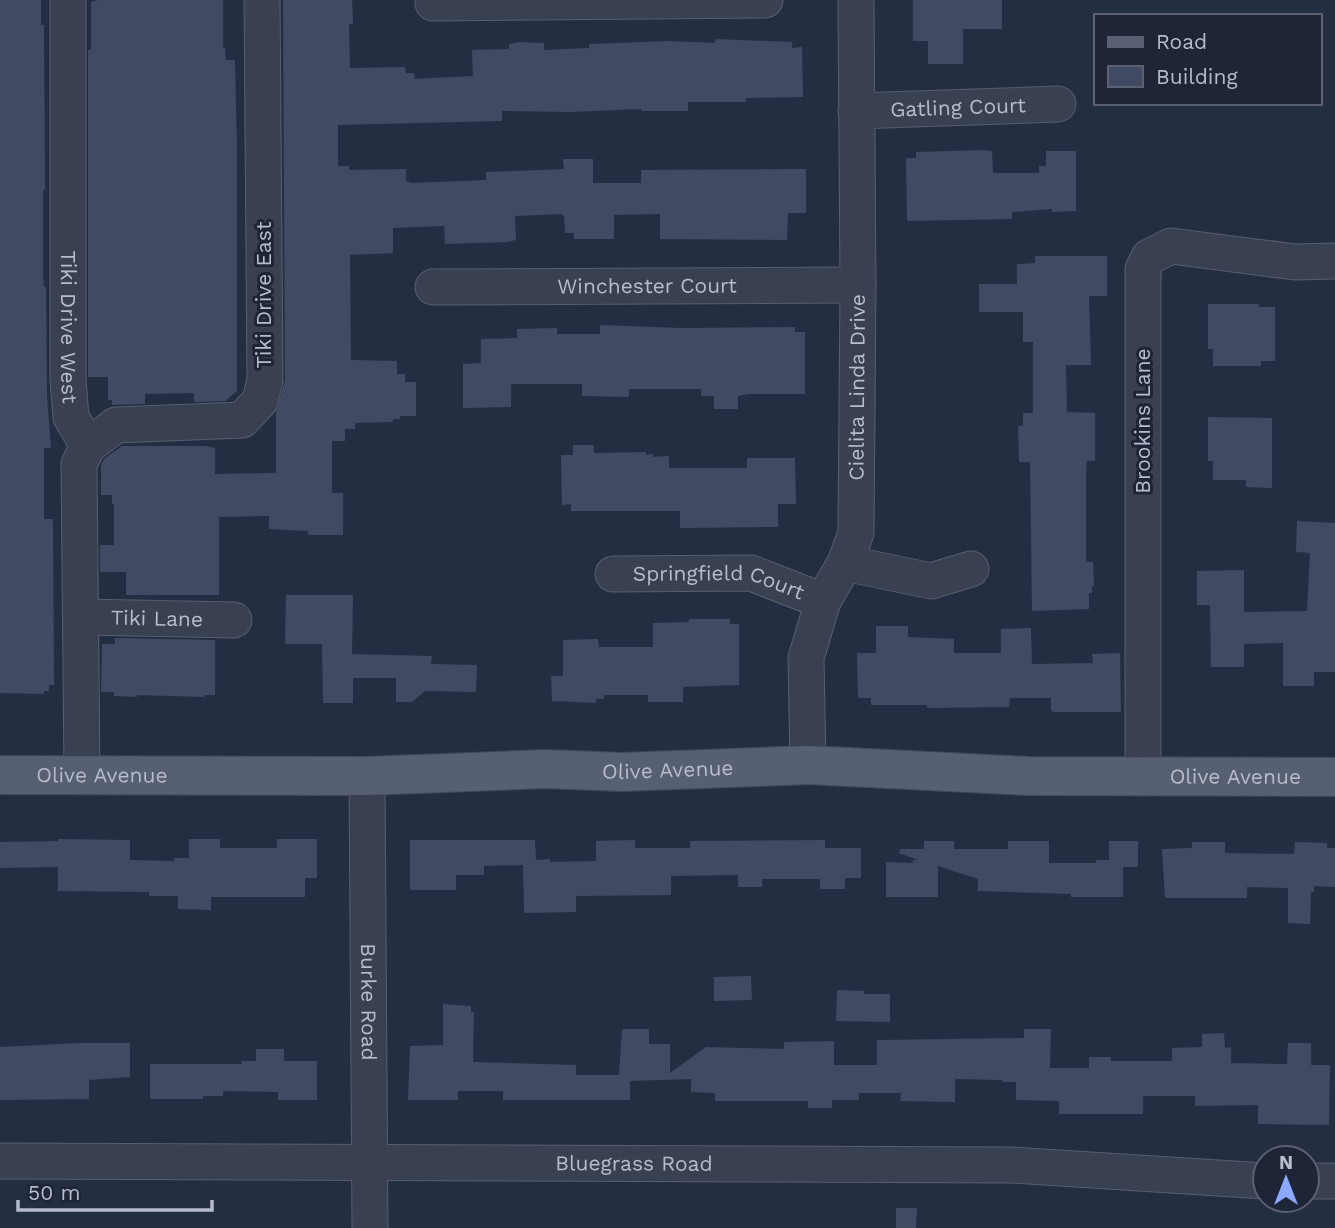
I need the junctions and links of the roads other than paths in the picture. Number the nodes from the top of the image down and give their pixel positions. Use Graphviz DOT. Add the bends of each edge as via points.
graph roads {
  1 [pos="68,0"];
  2 [pos="262,0"];
  3 [pos="765,0"];
  4 [pos="856,0"];
  5 [pos="433,3"];
  6 [pos="1058,104"];
  7 [pos="856,111"];
  8 [pos="1335,261"];
  9 [pos="858,285"];
  10 [pos="433,287"];
  11 [pos="88,446"];
  12 [pos="845,563"];
  13 [pos="971,569"];
  14 [pos="612,574"];
  15 [pos="823,601"];
  16 [pos="82,617"];
  17 [pos="234,620"];
  18 [pos="808,765"];
  19 [pos="0,775"];
  20 [pos="82,775"];
  21 [pos="367,776"];
  22 [pos="1143,776"];
  23 [pos="1335,777"];
  24 [pos="0,1161"];
  25 [pos="370,1161"];
  26 [pos="1251,1180"];
  27 [pos="370,1228"];
  1 -- 11 [label="street, Tiki Drive West" via="68,380 71,417"];
  2 -- 11 [label="street, Tiki Drive East" via="265,380 260,401 242,420 116,425"];
  3 -- 5 [label="street"];
  4 -- 7 [label="street, Cielita Linda Drive"];
  6 -- 7 [label="street, Gatling Court"];
  7 -- 9 [label="street, Cielita Linda Drive"];
  8 -- 22 [label="street, Brookins Lane" via="1295,262 1171,246 1149,257 1143,269"];
  9 -- 10 [label="street, Winchester Court"];
  9 -- 12 [label="street, Cielita Linda Drive" via="856,533"];
  11 -- 16 [label="street" via="79,464"];
  12 -- 13 [label="street" via="930,581"];
  12 -- 15 [label="street, Cielita Linda Drive"];
  14 -- 15 [label="street, Springfield Court" via="751,573"];
  15 -- 18 [label="street, Cielita Linda Drive" via="806,658"];
  16 -- 17 [label="street, Tiki Lane"];
  16 -- 20 [label="street"];
  18 -- 21 [label="main road, Olive Avenue"];
  18 -- 22 [label="main road, Olive Avenue" via="1027,776"];
  19 -- 20 [label="main road, Olive Avenue"];
  20 -- 21 [label="main road, Olive Avenue"];
  21 -- 25 [label="street, Burke Road"];
  22 -- 23 [label="main road, Olive Avenue"];
  24 -- 25 [label="street, Bluegrass Road"];
  25 -- 26 [label="street, Bluegrass Road" via="1011,1164"];
  25 -- 27 [label="street, Burke Road"];
}
